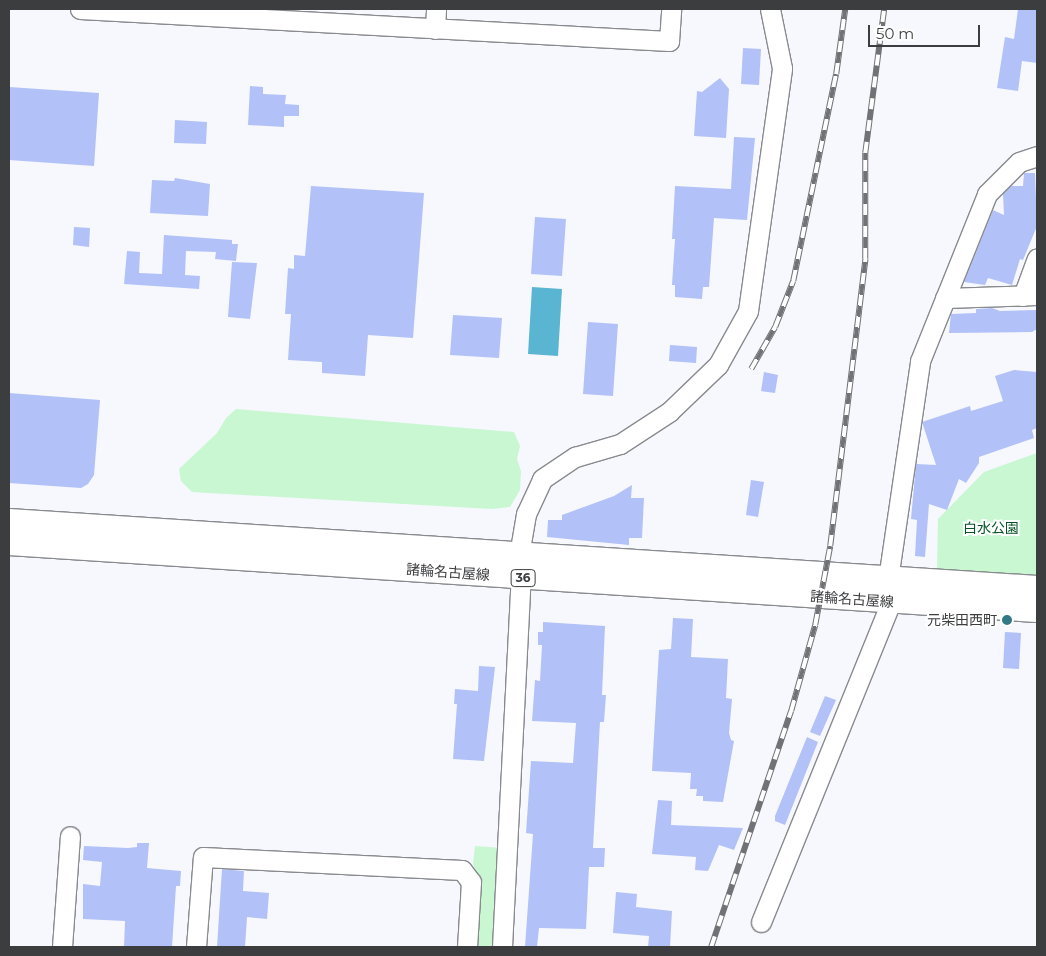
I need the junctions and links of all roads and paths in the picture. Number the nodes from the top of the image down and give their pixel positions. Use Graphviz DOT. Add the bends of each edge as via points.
graph roads {
  1 [pos="80,9"];
  2 [pos="436,9"];
  3 [pos="671,9"];
  4 [pos="770,9"];
  5 [pos="125,10"];
  6 [pos="435,29"];
  7 [pos="1037,156"];
  8 [pos="1037,258"];
  9 [pos="1030,296"];
  10 [pos="945,298"];
  11 [pos="9,520"];
  12 [pos="9,542"];
  13 [pos="520,566"];
  14 [pos="1037,588"];
  15 [pos="889,590"];
  16 [pos="1037,610"];
  17 [pos="70,836"];
  18 [pos="761,922"];
  19 [pos="62,947"];
  20 [pos="196,947"];
  21 [pos="467,947"];
  22 [pos="502,947"];
  1 -- 5 [label="street"];
  2 -- 6 [label="street"];
  3 -- 6 [label="street" via="670,41"];
  4 -- 13 [label="street" via="782,68 748,311 718,365 669,412 620,444 575,457 542,479 526,514"];
  5 -- 6 [label="street"];
  7 -- 10 [label="street" via="1019,162 987,194"];
  8 -- 9 [label="street"];
  9 -- 10 [label="street"];
  10 -- 15 [label="street" via="920,361"];
  11 -- 13 [label="main road, 諸輪名古屋線 / 36"];
  12 -- 13 [label="main road, 諸輪名古屋線 / 36"];
  13 -- 15 [label="main road, 諸輪名古屋線 / 36"];
  13 -- 22 [label="street"];
  14 -- 15 [label="main road, 諸輪名古屋線 / 36"];
  15 -- 16 [label="main road, 諸輪名古屋線 / 36"];
  15 -- 18 [label="street"];
  17 -- 19 [label="street"];
  20 -- 21 [label="street" via="203,857 462,870 471,882"];
}
